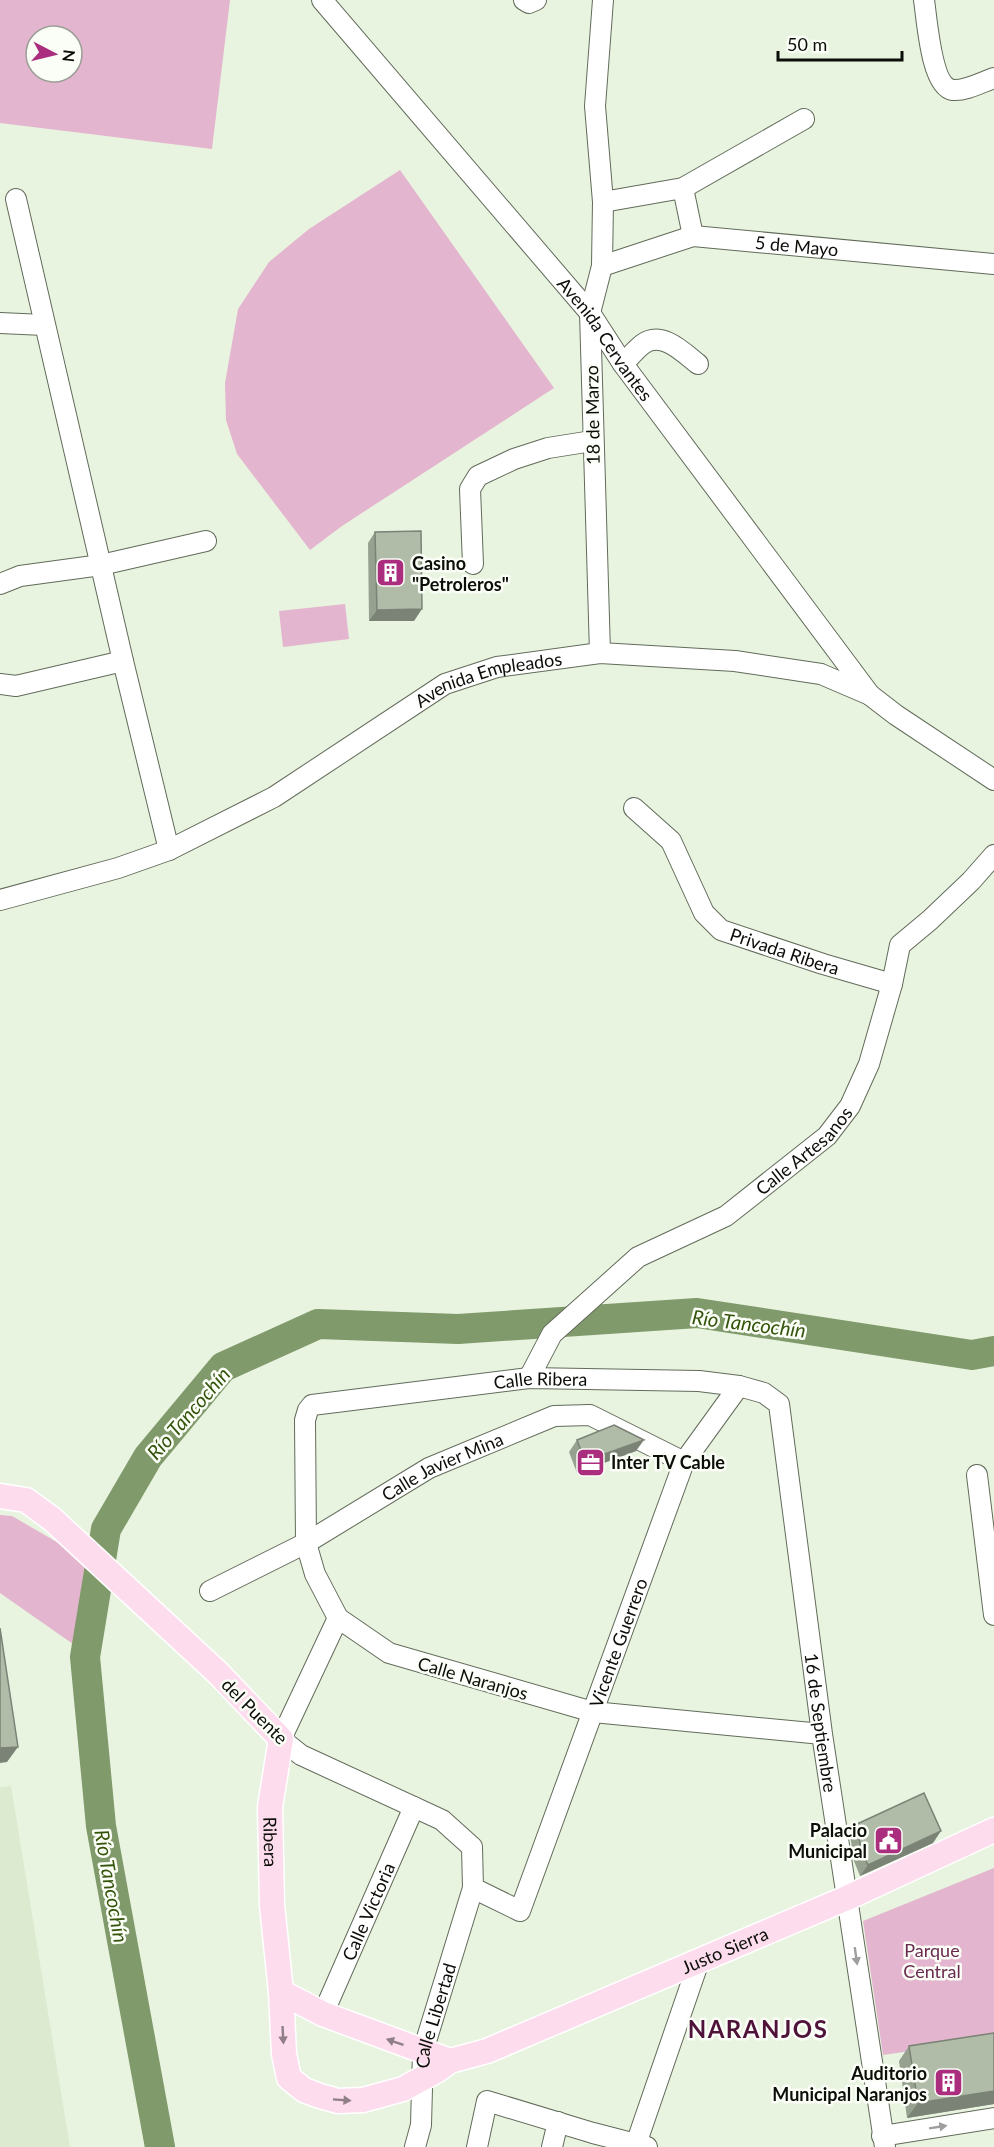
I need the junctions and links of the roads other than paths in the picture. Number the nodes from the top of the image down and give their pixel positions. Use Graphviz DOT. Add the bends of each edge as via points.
graph roads {
  1 [pos="322,0"];
  2 [pos="524,0"];
  3 [pos="536,0"];
  4 [pos="603,0"];
  5 [pos="924,0"];
  6 [pos="994,78"];
  7 [pos="804,119"];
  8 [pos="683,188"];
  9 [pos="16,199"];
  10 [pos="603,202"];
  11 [pos="693,236"];
  12 [pos="994,264"];
  13 [pos="602,266"];
  14 [pos="590,314"];
  15 [pos="0,323"];
  16 [pos="44,325"];
  17 [pos="623,364"];
  18 [pos="698,364"];
  19 [pos="592,441"];
  20 [pos="206,541"];
  21 [pos="472,564"];
  22 [pos="101,566"];
  23 [pos="0,584"];
  24 [pos="600,653"];
  25 [pos="123,661"];
  26 [pos="0,684"];
  27 [pos="870,695"];
  28 [pos="994,780"];
  29 [pos="634,808"];
  30 [pos="169,850"];
  31 [pos="994,855"];
  32 [pos="0,900"];
  33 [pos="892,984"];
  34 [pos="529,1378"];
  35 [pos="739,1386"];
  36 [pos="779,1404"];
  37 [pos="305,1420"];
  38 [pos="684,1462"];
  39 [pos="977,1475"];
  40 [pos="0,1496"];
  41 [pos="306,1544"];
  42 [pos="210,1591"];
  43 [pos="994,1615"];
  44 [pos="338,1618"];
  45 [pos="593,1712"];
  46 [pos="822,1734"];
  47 [pos="281,1739"];
  48 [pos="414,1807"];
  49 [pos="994,1830"];
  50 [pos="473,1888"];
  51 [pos="847,1898"];
  52 [pos="699,1961"];
  53 [pos="281,1992"];
  54 [pos="323,2014"];
  55 [pos="423,2051"];
  56 [pos="450,2061"];
  57 [pos="290,2078"];
  58 [pos="421,2080"];
  59 [pos="994,2118"];
  60 [pos="558,2122"];
  61 [pos="592,2140"];
  62 [pos="884,2141"];
  63 [pos="639,2146"];
  64 [pos="415,2147"];
  65 [pos="477,2147"];
  66 [pos="552,2147"];
  1 -- 14 [label="street, Avenida Cervantes"];
  2 -- 3 [label="street"];
  4 -- 10 [label="street, 18 de Marzo" via="595,106"];
  5 -- 6 [label="street" via="936,73 943,85 952,90"];
  7 -- 8 [label="street"];
  8 -- 10 [label="street"];
  8 -- 11 [label="street"];
  9 -- 16 [label="street"];
  10 -- 13 [label="street, 18 de Marzo"];
  11 -- 12 [label="street, 5 de Mayo"];
  11 -- 13 [label="street, 5 de Mayo"];
  13 -- 14 [label="street, 18 de Marzo"];
  14 -- 17 [label="street, Avenida Cervantes"];
  14 -- 19 [label="street, 18 de Marzo"];
  15 -- 16 [label="street"];
  16 -- 22 [label="street"];
  17 -- 18 [label="street" via="645,343 656,340 668,341"];
  17 -- 27 [label="street, Avenida Cervantes"];
  19 -- 21 [label="street" via="548,448 478,476 470,489"];
  19 -- 24 [label="street, 18 de Marzo"];
  20 -- 22 [label="street"];
  22 -- 23 [label="street" via="20,576"];
  22 -- 25 [label="street"];
  24 -- 27 [label="street, Avenida Empleados" via="746,662 820,674"];
  24 -- 30 [label="street, Avenida Empleados" via="497,667 444,684 274,796"];
  25 -- 26 [label="street" via="16,686"];
  25 -- 30 [label="street"];
  27 -- 28 [label="street, Avenida Empleados"];
  29 -- 33 [label="street, Privada Ribera" via="671,841 704,914 721,930"];
  30 -- 32 [label="street, Avenida Empleados"];
  31 -- 33 [label="street, Calle Artesanos" via="900,945"];
  33 -- 34 [label="street, Calle Artesanos" via="869,1064 850,1106 826,1136 726,1216 638,1257 552,1334"];
  34 -- 35 [label="street, Calle Ribera" via="699,1381"];
  34 -- 37 [label="street, Calle Ribera" via="312,1406"];
  35 -- 36 [label="street, Calle Ribera" via="764,1393"];
  35 -- 38 [label="street, Vicente Guerrero"];
  36 -- 46 [label="street, 16 de Septiembre"];
  37 -- 41 [label="street, Calle Naranjos"];
  38 -- 41 [label="street, Calle Javier Mina" via="590,1414 554,1416 429,1468"];
  38 -- 45 [label="street, Vicente Guerrero"];
  39 -- 43 [label="street"];
  40 -- 47 [label="main road, del Puente" via="26,1500 52,1519 218,1673"];
  41 -- 42 [label="street, Calle Javier Mina"];
  41 -- 44 [label="street, Calle Naranjos" via="315,1574"];
  44 -- 45 [label="street, Calle Naranjos" via="390,1653"];
  44 -- 47 [label="street, Ribera"];
  45 -- 46 [label="street, Calle Naranjos"];
  45 -- 50 [label="street, Vicente Guerrero" via="520,1911"];
  46 -- 51 [label="street, 16 de Septiembre"];
  47 -- 48 [label="street, del Puente" via="301,1755"];
  47 -- 53 [label="main road, Ribera" via="270,1807 272,1905"];
  48 -- 50 [label="street, del Puente" via="442,1820 472,1847"];
  48 -- 54 [label="street, Calle Victoria"];
  49 -- 51 [label="main road, Justo Sierra"];
  50 -- 55 [label="street, Calle Libertad"];
  51 -- 52 [label="main road, Justo Sierra"];
  51 -- 62 [label="street, 16 de Septiembre, one-way"];
  52 -- 56 [label="main road, Justo Sierra" via="487,2050"];
  52 -- 63 [label="street"];
  53 -- 54 [label="main road"];
  53 -- 57 [label="main road, Ribera, one-way" via="284,2054"];
  55 -- 54 [label="main road, one-way"];
  55 -- 56 [label="main road"];
  55 -- 58 [label="street, Calle Libertad"];
  56 -- 58 [label="main road, Justo Sierra"];
  57 -- 58 [label="main road, Justo Sierra, one-way" via="304,2090 338,2101 373,2098"];
  58 -- 64 [label="street, Calle Libertad" via="421,2125"];
  62 -- 59 [label="street, one-way"];
  60 -- 61 [label="street"];
  60 -- 65 [label="street" via="487,2101"];
  60 -- 66 [label="street"];
  61 -- 63 [label="street"];
}
